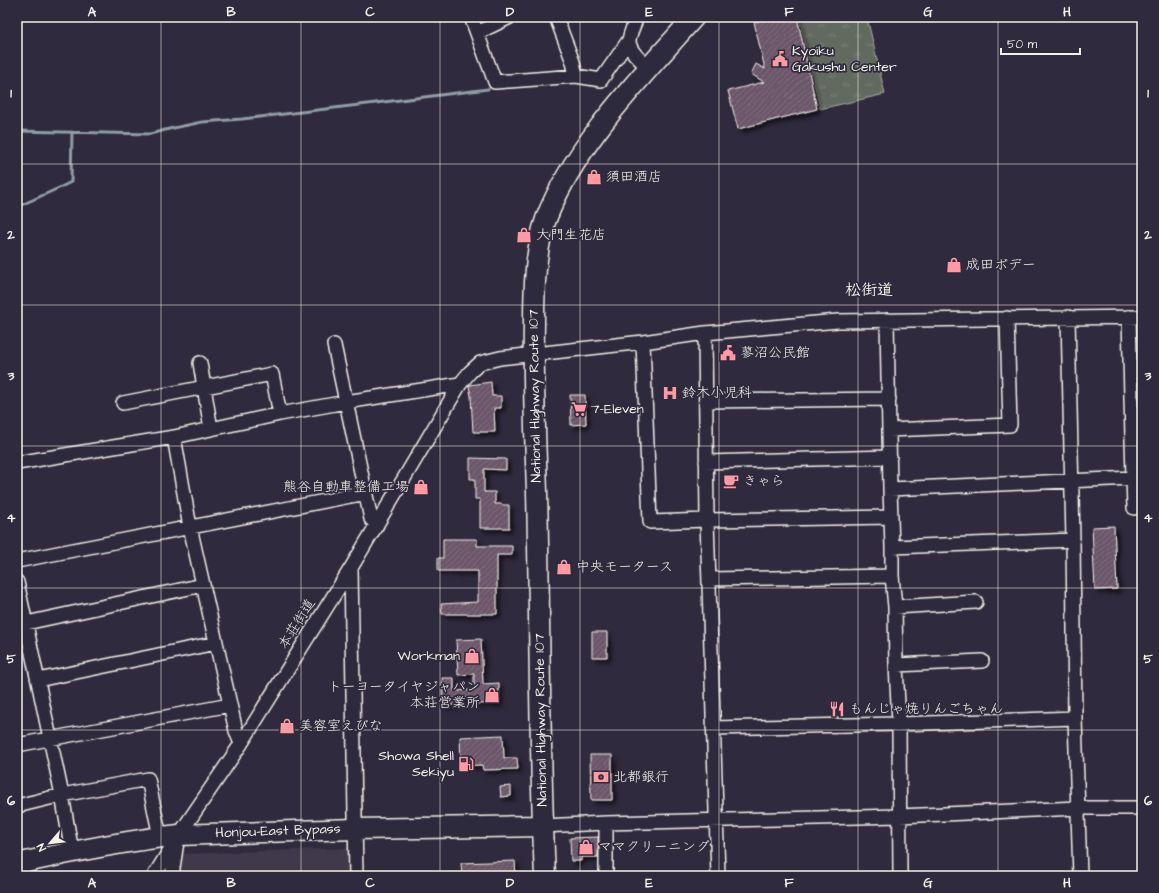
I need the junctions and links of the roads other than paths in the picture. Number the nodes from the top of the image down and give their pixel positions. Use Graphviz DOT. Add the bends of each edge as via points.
graph roads {
  1 [pos="470,17"];
  2 [pos="510,17"];
  3 [pos="556,17"];
  4 [pos="637,17"];
  5 [pos="694,17"];
  6 [pos="477,33"];
  7 [pos="629,40"];
  8 [pos="649,68"];
  9 [pos="576,76"];
  10 [pos="1068,317"];
  11 [pos="1136,317"];
  12 [pos="1007,318"];
  13 [pos="887,320"];
  14 [pos="705,333"];
  15 [pos="643,342"];
  16 [pos="334,345"];
  17 [pos="533,355"];
  18 [pos="200,363"];
  19 [pos="460,384"];
  20 [pos="204,387"];
  21 [pos="889,399"];
  22 [pos="706,401"];
  23 [pos="346,402"];
  24 [pos="123,403"];
  25 [pos="280,414"];
  26 [pos="211,429"];
  27 [pos="889,430"];
  28 [pos="174,437"];
  29 [pos="890,457"];
  30 [pos="17,462"];
  31 [pos="706,462"];
  32 [pos="1133,478"];
  33 [pos="1071,481"];
  34 [pos="890,489"];
  35 [pos="366,493"];
  36 [pos="1134,508"];
  37 [pos="891,517"];
  38 [pos="707,520"];
  39 [pos="377,525"];
  40 [pos="190,527"];
  41 [pos="1073,540"];
  42 [pos="892,547"];
  43 [pos="17,561"];
  44 [pos="351,568"];
  45 [pos="892,576"];
  46 [pos="709,579"];
  47 [pos="17,582"];
  48 [pos="203,585"];
  49 [pos="976,602"];
  50 [pos="895,607"];
  51 [pos="22,624"];
  52 [pos="216,643"];
  53 [pos="982,661"];
  54 [pos="896,665"];
  55 [pos="38,680"];
  56 [pos="230,705"];
  57 [pos="1075,718"];
  58 [pos="899,724"];
  59 [pos="713,728"];
  60 [pos="50,738"];
  61 [pos="241,744"];
  62 [pos="17,745"];
  63 [pos="62,795"];
  64 [pos="17,806"];
  65 [pos="1078,808"];
  66 [pos="1142,808"];
  67 [pos="899,816"];
  68 [pos="717,820"];
  69 [pos="606,823"];
  70 [pos="542,826"];
  71 [pos="355,829"];
  72 [pos="169,836"];
  73 [pos="72,852"];
  74 [pos="17,864"];
  75 [pos="154,876"];
  76 [pos="172,876"];
  77 [pos="356,876"];
  78 [pos="545,876"];
  79 [pos="606,876"];
  80 [pos="718,876"];
  81 [pos="900,876"];
  82 [pos="1080,876"];
  1 -- 6 [label="street"];
  2 -- 6 [label="street"];
  3 -- 9 [label="street"];
  4 -- 7 [label="street"];
  5 -- 8 [label="highway, National Highway Route 107"];
  6 -- 9 [label="street" via="495,82"];
  7 -- 8 [label="street" via="633,52"];
  7 -- 9 [label="street" via="601,80"];
  8 -- 17 [label="highway, National Highway Route 107" via="601,124 581,152 560,188 546,220 537,255"];
  10 -- 11 [label="street, 本荘街道"];
  10 -- 12 [label="street, 本荘街道"];
  10 -- 33 [label="street"];
  11 -- 32 [label="street"];
  12 -- 13 [label="street, 本荘街道"];
  12 -- 27 [label="street" via="1010,425"];
  13 -- 14 [label="street, 本荘街道" via="838,321"];
  13 -- 21 [label="street"];
  14 -- 15 [label="street, 本荘街道"];
  14 -- 22 [label="street"];
  15 -- 17 [label="street, 本荘街道"];
  15 -- 38 [label="street" via="650,522"];
  16 -- 23 [label="street"];
  17 -- 19 [label="street, 本荘街道" via="480,363"];
  17 -- 70 [label="highway, National Highway Route 107"];
  18 -- 20 [label="street"];
  19 -- 23 [label="street"];
  19 -- 39 [label="street, 本荘街道"];
  20 -- 24 [label="street"];
  20 -- 25 [label="street" via="272,374"];
  20 -- 26 [label="street"];
  21 -- 22 [label="street"];
  21 -- 27 [label="street"];
  22 -- 31 [label="street"];
  23 -- 25 [label="street"];
  23 -- 35 [label="street"];
  25 -- 26 [label="street"];
  26 -- 28 [label="street"];
  27 -- 29 [label="street"];
  28 -- 30 [label="street"];
  28 -- 40 [label="street"];
  29 -- 31 [label="street"];
  29 -- 34 [label="street"];
  31 -- 38 [label="street"];
  32 -- 33 [label="street"];
  32 -- 36 [label="street"];
  33 -- 34 [label="street"];
  33 -- 41 [label="street"];
  34 -- 37 [label="street"];
  35 -- 39 [label="street" via="371,520"];
  35 -- 40 [label="street"];
  37 -- 38 [label="street"];
  37 -- 42 [label="street"];
  38 -- 46 [label="street"];
  39 -- 44 [label="street, 本荘街道"];
  40 -- 43 [label="street"];
  40 -- 48 [label="street"];
  41 -- 42 [label="street"];
  41 -- 57 [label="street"];
  42 -- 45 [label="street"];
  44 -- 61 [label="street, 本荘街道"];
  44 -- 71 [label="street"];
  45 -- 46 [label="street"];
  45 -- 50 [label="street"];
  46 -- 59 [label="street"];
  47 -- 51 [label="street"];
  48 -- 51 [label="street"];
  48 -- 52 [label="street"];
  49 -- 50 [label="street"];
  50 -- 54 [label="street"];
  51 -- 55 [label="street"];
  52 -- 55 [label="street"];
  52 -- 56 [label="street"];
  53 -- 54 [label="street"];
  54 -- 58 [label="street"];
  55 -- 60 [label="street"];
  56 -- 60 [label="street"];
  56 -- 61 [label="street"];
  57 -- 58 [label="street"];
  57 -- 65 [label="street"];
  58 -- 59 [label="street"];
  58 -- 67 [label="street"];
  59 -- 68 [label="street"];
  60 -- 62 [label="street"];
  60 -- 63 [label="street"];
  61 -- 72 [label="street, 本荘街道"];
  63 -- 64 [label="street"];
  63 -- 72 [label="street" via="148,779"];
  63 -- 73 [label="street"];
  65 -- 66 [label="street"];
  65 -- 67 [label="street"];
  65 -- 82 [label="street"];
  67 -- 68 [label="street"];
  67 -- 81 [label="street"];
  68 -- 69 [label="street"];
  68 -- 80 [label="street"];
  69 -- 70 [label="street"];
  69 -- 79 [label="street"];
  70 -- 71 [label="highway, Honjou-East Bypass"];
  70 -- 78 [label="highway, National Highway Route 107"];
  71 -- 72 [label="highway, Honjou-East Bypass"];
  71 -- 77 [label="street"];
  72 -- 73 [label="highway, Honjou-East Bypass"];
  72 -- 75 [label="street, 本荘街道"];
  72 -- 76 [label="street"];
  73 -- 74 [label="highway, Honjou-East Bypass"];
}
